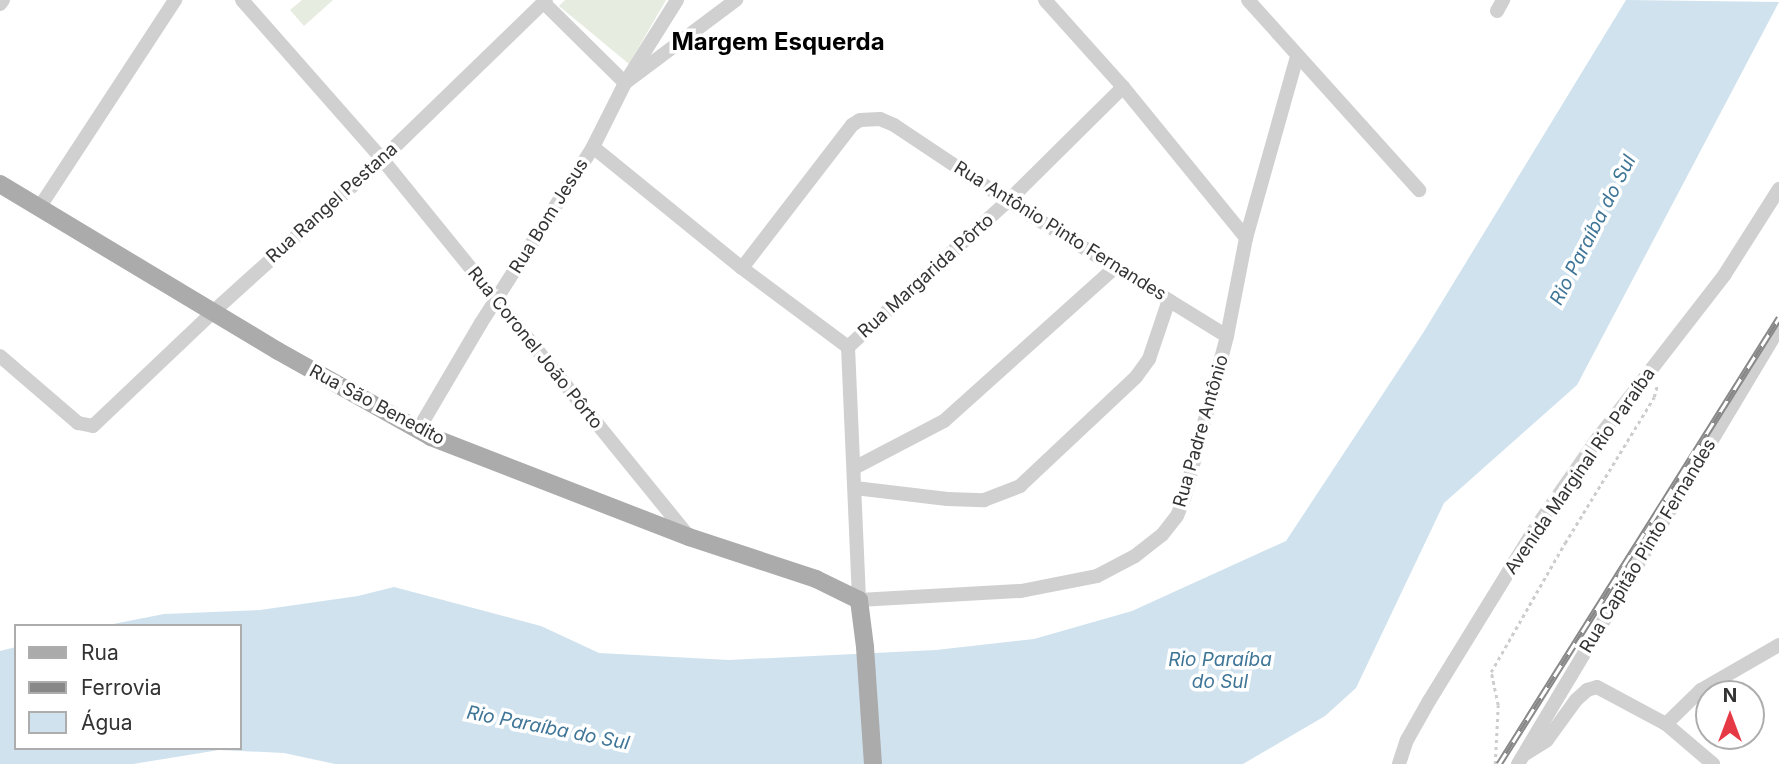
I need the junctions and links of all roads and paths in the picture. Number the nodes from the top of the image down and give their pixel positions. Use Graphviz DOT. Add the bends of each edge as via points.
graph roads {
  1 [pos="175,0"];
  2 [pos="242,0"];
  3 [pos="677,0"];
  4 [pos="1045,0"];
  5 [pos="1248,0"];
  6 [pos="544,1"];
  7 [pos="733,1"];
  8 [pos="1297,56"];
  9 [pos="625,83"];
  10 [pos="1123,87"];
  11 [pos="593,147"];
  12 [pos="382,159"];
  13 [pos="0,184"];
  14 [pos="1779,189"];
  15 [pos="1419,190"];
  16 [pos="1008,201"];
  17 [pos="39,208"];
  18 [pos="1246,238"];
  19 [pos="1117,266"];
  20 [pos="743,268"];
  21 [pos="1169,300"];
  22 [pos="496,301"];
  23 [pos="214,311"];
  24 [pos="1779,328"];
  25 [pos="1227,336"];
  26 [pos="848,347"];
  27 [pos="0,356"];
  28 [pos="1657,386"];
  29 [pos="418,430"];
  30 [pos="854,468"];
  31 [pos="855,488"];
  32 [pos="689,537"];
  33 [pos="859,600"];
  34 [pos="1779,645"];
  35 [pos="1666,724"];
  36 [pos="1521,759"];
  37 [pos="873,764"];
  38 [pos="1399,764"];
  39 [pos="1495,764"];
  40 [pos="1713,764"];
  1 -- 17 [label="street"];
  2 -- 12 [label="street, Rua Coronel João Pôrto"];
  3 -- 9 [label="street, Rua Bom Jesus"];
  4 -- 10 [label="street"];
  5 -- 8 [label="street"];
  6 -- 9 [label="street"];
  6 -- 12 [label="street, Rua Rangel Pestana"];
  7 -- 9 [label="street"];
  8 -- 15 [label="street"];
  8 -- 18 [label="street, Rua Padre Antônio"];
  9 -- 11 [label="street, Rua Bom Jesus"];
  10 -- 16 [label="street, Rua Margarida Pôrto"];
  10 -- 18 [label="street"];
  11 -- 20 [label="street"];
  11 -- 22 [label="street, Rua Bom Jesus"];
  12 -- 22 [label="street, Rua Coronel João Pôrto"];
  12 -- 23 [label="street, Rua Rangel Pestana"];
  13 -- 17 [label="main road, Rua São Benedito"];
  14 -- 38 [label="street, Avenida Marginal Rio Paraíba" via="1724,274 1598,438 1535,529 1429,701"];
  16 -- 19 [label="street, Rua Antônio Pinto Fernandes"];
  16 -- 20 [label="street, Rua Antônio Pinto Fernandes" via="894,125 871,118 852,125"];
  16 -- 26 [label="street, Rua Margarida Pôrto"];
  17 -- 23 [label="main road, Rua São Benedito"];
  18 -- 25 [label="street, Rua Padre Antônio"];
  19 -- 21 [label="street, Rua Antônio Pinto Fernandes"];
  19 -- 30 [label="street" via="944,421"];
  20 -- 26 [label="street"];
  21 -- 25 [label="street, Rua Antônio Pinto Fernandes"];
  21 -- 31 [label="street" via="1149,359 1136,377 1020,486 984,500"];
  22 -- 29 [label="street, Rua Bom Jesus"];
  22 -- 32 [label="street, Rua Coronel João Pôrto"];
  23 -- 27 [label="street, Rua Rangel Pestana" via="93,426 69,415"];
  23 -- 29 [label="main road, Rua São Benedito"];
  24 -- 36 [label="street, Rua Capitão Pinto Fernandes"];
  25 -- 33 [label="street, Rua Padre Antônio" via="1177,516 1135,556 1097,576 1021,591"];
  26 -- 30 [label="street"];
  28 -- 39 [label="path" via="1491,672 1498,705"];
  29 -- 32 [label="main road, Rua São Benedito"];
  30 -- 31 [label="street"];
  31 -- 33 [label="street"];
  32 -- 33 [label="main road, Rua São Benedito" via="806,575"];
  33 -- 37 [label="main road"];
  34 -- 35 [label="street" via="1702,691"];
  35 -- 36 [label="street" via="1601,690 1587,691 1546,740"];
  35 -- 40 [label="street"];
}
